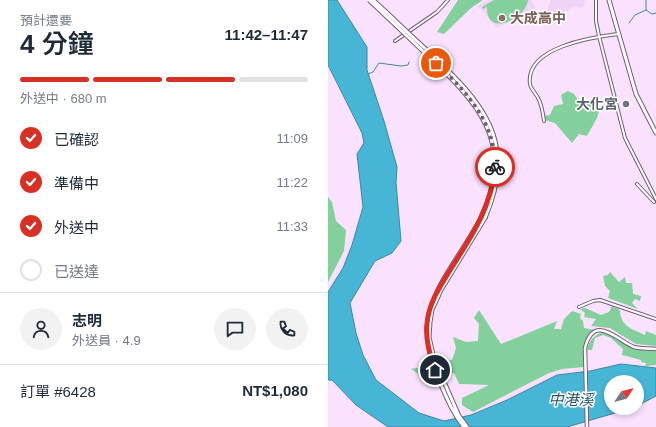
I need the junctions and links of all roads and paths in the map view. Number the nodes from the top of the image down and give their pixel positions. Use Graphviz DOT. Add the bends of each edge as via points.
graph roads {
  1 [pos="369,0"];
  2 [pos="373,0"];
  3 [pos="448,0"];
  4 [pos="596,0"];
  5 [pos="609,0"];
  6 [pos="618,34"];
  7 [pos="599,36"];
  8 [pos="395,40"];
  9 [pos="544,121"];
  10 [pos="656,133"];
  11 [pos="637,184"];
  12 [pos="656,199"];
  13 [pos="654,202"];
  14 [pos="484,217"];
  15 [pos="440,289"];
  16 [pos="579,307"];
  17 [pos="656,319"];
  18 [pos="656,349"];
  19 [pos="464,427"];
  20 [pos="467,427"];
  21 [pos="587,427"];
  1 -- 14 [label="main road, bridge" via="458,85 483,118 492,140 495,165 493,186"];
  2 -- 14 [label="main road, bridge" via="461,83 486,116 495,139 498,165 496,186"];
  3 -- 8 [label="street" via="437,12"];
  4 -- 7 [label="street"];
  5 -- 6 [label="main road"];
  6 -- 7 [label="street"];
  6 -- 10 [label="main road" via="636,94"];
  7 -- 9 [label="street" via="565,46 536,62 530,83 539,99"];
  7 -- 12 [label="street" via="625,138"];
  11 -- 13 [label="street"];
  14 -- 15 [label="main road"];
  15 -- 19 [label="main road" via="430,309 427,323 429,351 447,399"];
  15 -- 20 [label="main road" via="430,322 431,350 458,416"];
  16 -- 17 [label="street" via="600,300"];
  18 -- 21 [label="street" via="633,346 611,332 602,330 589,338 585,352"];
}
